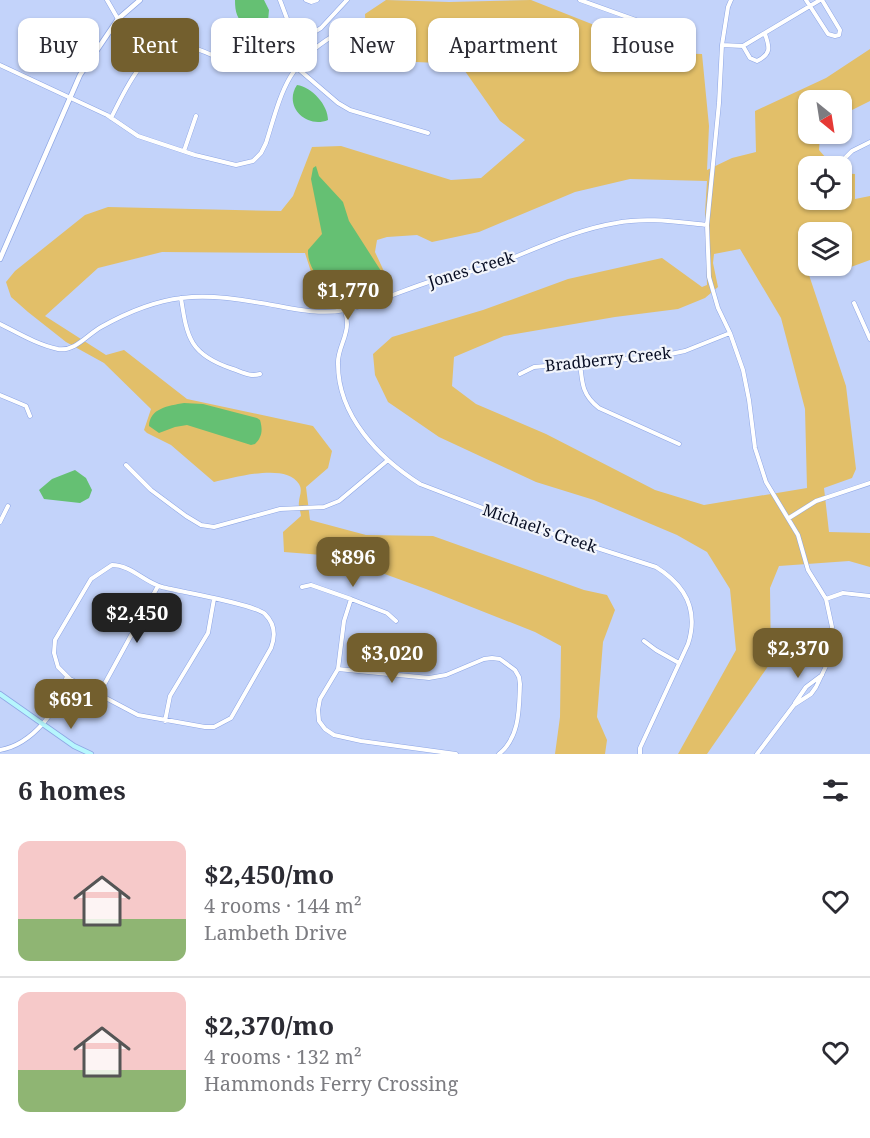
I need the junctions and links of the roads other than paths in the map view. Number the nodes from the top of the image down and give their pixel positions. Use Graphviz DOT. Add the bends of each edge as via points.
graph roads {
  1 [pos="107,0"];
  2 [pos="140,0"];
  3 [pos="280,0"];
  4 [pos="306,0"];
  5 [pos="317,0"];
  6 [pos="347,0"];
  7 [pos="580,0"];
  8 [pos="731,0"];
  9 [pos="806,0"];
  10 [pos="821,0"];
  11 [pos="810,6"];
  12 [pos="117,18"];
  13 [pos="119,18"];
  14 [pos="630,18"];
  15 [pos="111,30"];
  16 [pos="765,34"];
  17 [pos="722,45"];
  18 [pos="743,46"];
  19 [pos="211,55"];
  20 [pos="0,65"];
  21 [pos="293,72"];
  22 [pos="302,72"];
  23 [pos="70,98"];
  24 [pos="196,116"];
  25 [pos="111,118"];
  26 [pos="428,133"];
  27 [pos="870,142"];
  28 [pos="184,151"];
  29 [pos="847,156"];
  30 [pos="707,225"];
  31 [pos="0,259"];
  32 [pos="181,298"];
  33 [pos="854,303"];
  34 [pos="345,310"];
  35 [pos="0,324"];
  36 [pos="730,333"];
  37 [pos="870,339"];
  38 [pos="579,362"];
  39 [pos="260,374"];
  40 [pos="520,374"];
  41 [pos="0,395"];
  42 [pos="30,416"];
  43 [pos="679,444"];
  44 [pos="388,460"];
  45 [pos="126,465"];
  46 [pos="870,483"];
  47 [pos="8,506"];
  48 [pos="789,518"];
  49 [pos="0,522"];
  50 [pos="158,586"];
  51 [pos="302,587"];
  52 [pos="870,596"];
  53 [pos="351,599"];
  54 [pos="826,599"];
  55 [pos="214,600"];
  56 [pos="396,621"];
  57 [pos="644,641"];
  58 [pos="679,663"];
  59 [pos="338,669"];
  60 [pos="823,674"];
  61 [pos="67,677"];
  62 [pos="72,680"];
  63 [pos="0,694"];
  64 [pos="99,694"];
  65 [pos="794,705"];
  66 [pos="47,716"];
  67 [pos="165,721"];
  68 [pos="42,723"];
  69 [pos="0,750"];
  70 [pos="423,752"];
  71 [pos="430,752"];
  72 [pos="90,754"];
  73 [pos="456,754"];
  74 [pos="499,754"];
  75 [pos="640,754"];
  76 [pos="757,754"];
  1 -- 12 [label="street"];
  2 -- 13 [label="street"];
  3 -- 6 [label="street" via="289,24 310,34"];
  4 -- 5 [label="street"];
  7 -- 14 [label="street"];
  8 -- 17 [label="street"];
  9 -- 11 [label="street"];
  10 -- 11 [label="street"];
  10 -- 11 [label="street" via="839,34 828,34"];
  11 -- 16 [label="street"];
  15 -- 23 [label="street"];
  16 -- 18 [label="street"];
  16 -- 18 [label="street" via="769,50 765,57 757,61 750,58"];
  17 -- 18 [label="street"];
  17 -- 30 [label="street"];
  19 -- 25 [label="street" via="183,45 167,46 152,54"];
  20 -- 23 [label="street"];
  21 -- 28 [label="street" via="282,93 266,143 253,161 236,165"];
  22 -- 26 [label="street" via="350,110"];
  23 -- 25 [label="street"];
  23 -- 31 [label="street"];
  24 -- 28 [label="street"];
  25 -- 28 [label="street" via="138,136"];
  27 -- 29 [label="street"];
  30 -- 34 [label="street, Jones Creek" via="617,222 576,233 493,266"];
  30 -- 36 [label="street" via="709,277"];
  32 -- 34 [label="street, Jones Creek" via="254,301 328,312"];
  32 -- 35 [label="street, Jones Creek" via="141,308 60,350"];
  32 -- 39 [label="street" via="186,331 201,353 226,367 253,376"];
  33 -- 37 [label="street"];
  34 -- 44 [label="street, Michael's Creek" via="347,324 337,361 344,401 363,433"];
  36 -- 38 [label="street, Bradberry Creek" via="686,351 661,356"];
  36 -- 48 [label="street" via="743,370 755,448 766,482"];
  38 -- 40 [label="street, Bradberry Creek" via="534,367"];
  38 -- 43 [label="street" via="588,399 599,408"];
  41 -- 42 [label="street" via="26,406"];
  44 -- 45 [label="street" via="339,501 324,507 280,509 214,527 186,516"];
  44 -- 58 [label="street, Michael's Creek" via="420,484 535,528 656,567 671,576 691,611 692,631"];
  46 -- 48 [label="street" via="816,501"];
  47 -- 49 [label="street"];
  48 -- 54 [label="street" via="808,570"];
  50 -- 55 [label="street"];
  50 -- 61 [label="street" via="119,565 105,568 91,579 55,640 55,660"];
  50 -- 64 [label="street"];
  51 -- 53 [label="street" via="310,585"];
  52 -- 54 [label="street" via="843,593"];
  53 -- 56 [label="street" via="387,613"];
  53 -- 59 [label="street"];
  54 -- 60 [label="street" via="832,627"];
  55 -- 67 [label="street" via="208,633 170,696"];
  55 -- 67 [label="street" via="265,614 275,639 231,718 214,727"];
  57 -- 58 [label="street"];
  58 -- 75 [label="street, Michael's Creek"];
  59 -- 70 [label="street" via="320,699 319,721 325,729 334,735"];
  59 -- 74 [label="street" via="429,678 484,659 501,659 515,670 520,684 515,730"];
  60 -- 65 [label="street" via="806,687"];
  60 -- 65 [label="street" via="811,694"];
  61 -- 62 [label="street"];
  61 -- 66 [label="street"];
  62 -- 64 [label="street"];
  62 -- 66 [label="street"];
  63 -- 68 [label="main road"];
  64 -- 67 [label="street" via="138,715"];
  65 -- 76 [label="street"];
  66 -- 68 [label="street"];
  68 -- 69 [label="street" via="26,741"];
  68 -- 72 [label="main road"];
  70 -- 71 [label="street"];
  71 -- 73 [label="street"];
}
